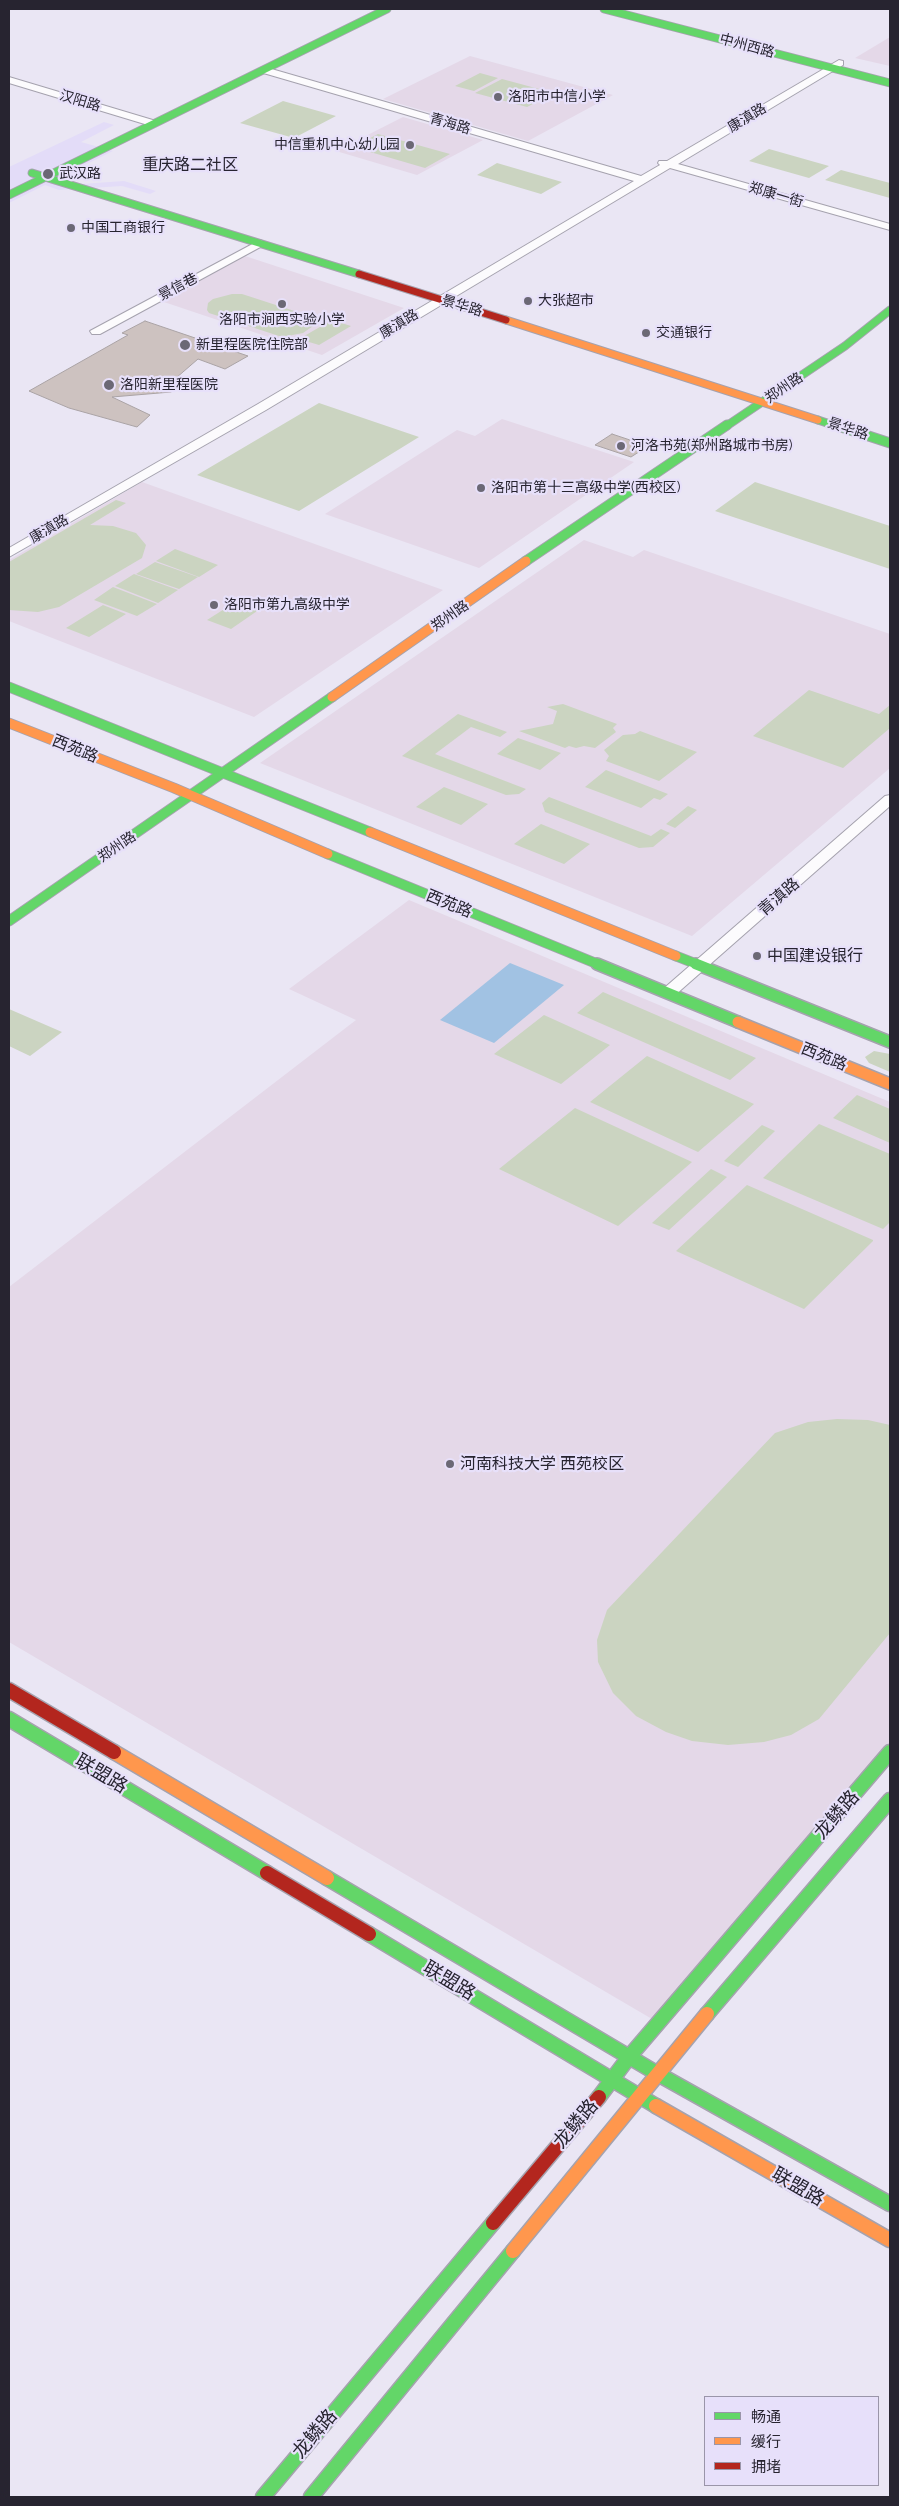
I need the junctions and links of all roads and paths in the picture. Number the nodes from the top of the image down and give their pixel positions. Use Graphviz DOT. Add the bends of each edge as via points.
graph roads {
  1 [pos="372,9"];
  2 [pos="387,9"];
  3 [pos="604,9"];
  4 [pos="631,9"];
  5 [pos="831,65"];
  6 [pos="264,70"];
  7 [pos="890,76"];
  8 [pos="9,80"];
  9 [pos="890,83"];
  10 [pos="147,121"];
  11 [pos="665,164"];
  12 [pos="43,173"];
  13 [pos="637,178"];
  14 [pos="9,184"];
  15 [pos="9,195"];
  16 [pos="890,227"];
  17 [pos="260,243"];
  18 [pos="441,297"];
  19 [pos="886,306"];
  20 [pos="868,312"];
  21 [pos="96,331"];
  22 [pos="816,352"];
  23 [pos="761,397"];
  24 [pos="890,435"];
  25 [pos="890,443"];
  26 [pos="9,546"];
  27 [pos="9,553"];
  28 [pos="384,646"];
  29 [pos="9,688"];
  30 [pos="9,723"];
  31 [pos="222,756"];
  32 [pos="198,772"];
  33 [pos="224,774"];
  34 [pos="170,791"];
  35 [pos="192,796"];
  36 [pos="890,799"];
  37 [pos="9,921"];
  38 [pos="701,966"];
  39 [pos="668,993"];
  40 [pos="890,1042"];
  41 [pos="890,1084"];
  42 [pos="9,1690"];
  43 [pos="9,1719"];
  44 [pos="890,1752"];
  45 [pos="890,1800"];
  46 [pos="629,2057"];
  47 [pos="658,2074"];
  48 [pos="612,2079"];
  49 [pos="639,2096"];
  50 [pos="890,2204"];
  51 [pos="890,2240"];
  52 [pos="263,2497"];
  53 [pos="311,2497"];
  1 -- 10 [label="main road"];
  2 -- 6 [label="main road"];
  3 -- 5 [label="main road, 中州西路"];
  4 -- 5 [label="main road, 中州西路"];
  5 -- 7 [label="main road, 中州西路"];
  5 -- 9 [label="main road, 中州西路"];
  5 -- 11 [label="street, 康滇路"];
  6 -- 10 [label="main road"];
  6 -- 13 [label="street, 青海路"];
  8 -- 10 [label="street, 汉阳路"];
  10 -- 12 [label="main road"];
  11 -- 13 [label="street, 康滇路"];
  11 -- 16 [label="street, 郑康一街"];
  11 -- 18 [label="street, 康滇路"];
  12 -- 14 [label="main road"];
  12 -- 15 [label="main road"];
  12 -- 17 [label="main road, 景华路"];
  12 -- 18 [label="main road, 景华路"];
  13 -- 18 [label="street, 康滇路"];
  17 -- 18 [label="main road, 景华路"];
  17 -- 21 [label="street, 景信巷"];
  18 -- 23 [label="main road, 景华路"];
  18 -- 26 [label="street, 康滇路"];
  18 -- 27 [label="street, 康滇路" via="262,407"];
  19 -- 20 [label="main road, 郑州路"];
  19 -- 23 [label="main road, 郑州路" via="845,346"];
  22 -- 23 [label="main road, 郑州路"];
  23 -- 24 [label="main road, 景华路"];
  23 -- 25 [label="main road, 景华路"];
  23 -- 28 [label="main road, 郑州路"];
  23 -- 33 [label="main road, 郑州路"];
  29 -- 32 [label="main road, 西苑路"];
  30 -- 34 [label="main road, 西苑路"];
  31 -- 32 [label="main road"];
  32 -- 33 [label="main road, 西苑路"];
  32 -- 34 [label="main road"];
  33 -- 35 [label="main road, 郑州路"];
  33 -- 38 [label="main road, 西苑路"];
  34 -- 35 [label="main road, 西苑路"];
  35 -- 37 [label="main road, 郑州路"];
  35 -- 39 [label="main road, 西苑路"];
  36 -- 38 [label="street, 青滇路"];
  38 -- 39 [label="street, 青滇路"];
  38 -- 40 [label="main road, 西苑路"];
  39 -- 41 [label="main road, 西苑路"];
  42 -- 46 [label="main road, 联盟路"];
  43 -- 48 [label="main road, 联盟路"];
  44 -- 46 [label="main road, 龙鳞路"];
  45 -- 47 [label="main road, 龙鳞路"];
  46 -- 47 [label="main road, 联盟路"];
  46 -- 48 [label="main road, 龙鳞路"];
  47 -- 49 [label="main road, 龙鳞路"];
  47 -- 50 [label="main road, 联盟路"];
  48 -- 49 [label="main road, 联盟路"];
  48 -- 52 [label="main road, 龙鳞路"];
  49 -- 51 [label="main road, 联盟路"];
  49 -- 53 [label="main road, 龙鳞路"];
}
